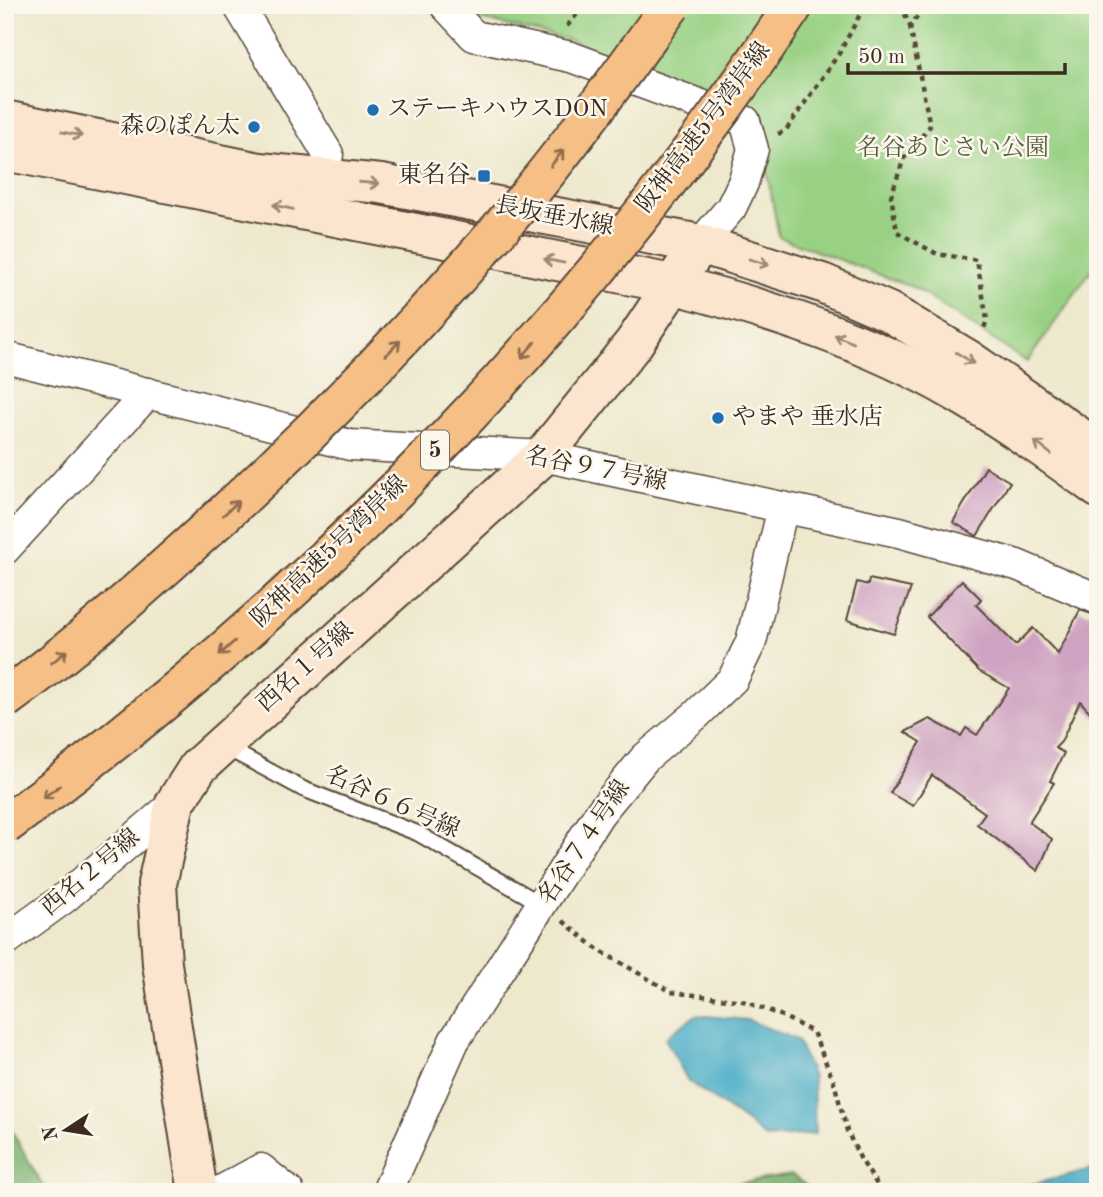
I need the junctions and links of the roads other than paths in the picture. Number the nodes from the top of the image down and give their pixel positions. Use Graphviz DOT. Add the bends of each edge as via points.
graph roads {
  1 [pos="238,5"];
  2 [pos="445,5"];
  3 [pos="670,5"];
  4 [pos="794,5"];
  5 [pos="5,120"];
  6 [pos="5,151"];
  7 [pos="322,197"];
  8 [pos="700,244"];
  9 [pos="673,284"];
  10 [pos="5,357"];
  11 [pos="148,393"];
  12 [pos="1098,450"];
  13 [pos="543,457"];
  14 [pos="1098,488"];
  15 [pos="783,507"];
  16 [pos="5,550"];
  17 [pos="1098,599"];
  18 [pos="5,699"];
  19 [pos="221,745"];
  20 [pos="175,803"];
  21 [pos="5,825"];
  22 [pos="543,905"];
  23 [pos="5,941"];
  24 [pos="198,1192"];
  25 [pos="219,1192"];
  26 [pos="289,1192"];
  27 [pos="387,1192"];
  1 -- 7 [label="street" via="328,153"];
  2 -- 8 [label="street" via="474,36 570,57 745,121 753,149 743,183 731,208"];
  18 -- 3 [label="highway, one-way, bridge" via="127,602 342,401 515,211"];
  4 -- 21 [label="highway, 阪神高速5号湾岸線 / 5, one-way, bridge" via="687,155 498,385 293,590 191,681"];
  5 -- 7 [label="main road, 長坂垂水線, one-way" via="260,172"];
  7 -- 6 [label="main road, 長坂垂水線, one-way"];
  7 -- 8 [label="main road, 長坂垂水線, one-way" via="381,184"];
  9 -- 7 [label="main road, 長坂垂水線, one-way"];
  8 -- 9 [label="main road, 西名１号線"];
  8 -- 12 [label="main road, 長坂垂水線, one-way" via="822,284 889,312 969,360"];
  9 -- 13 [label="main road, 西名１号線" via="634,342"];
  14 -- 9 [label="main road, 長坂垂水線, one-way" via="956,392 877,353 759,307"];
  10 -- 11 [label="street, 名谷９７号線"];
  11 -- 13 [label="street, 名谷９７号線" via="350,445"];
  11 -- 16 [label="street"];
  13 -- 15 [label="street, 名谷９７号線"];
  13 -- 19 [label="main road, 西名１号線"];
  15 -- 17 [label="street, 名谷９７号線" via="899,532 1017,565"];
  15 -- 22 [label="street, 名谷７４号線" via="751,642 733,679 645,758 599,814"];
  19 -- 20 [label="main road, 西名１号線" via="198,767"];
  19 -- 22 [label="lane, 名谷６６号線" via="303,789 417,833"];
  20 -- 23 [label="street, 西名２号線" via="63,899"];
  20 -- 24 [label="main road, 西名１号線" via="158,884 162,964"];
  22 -- 27 [label="street, 名谷７４号線" via="454,1041"];
  25 -- 26 [label="street" via="261,1169"];
}
